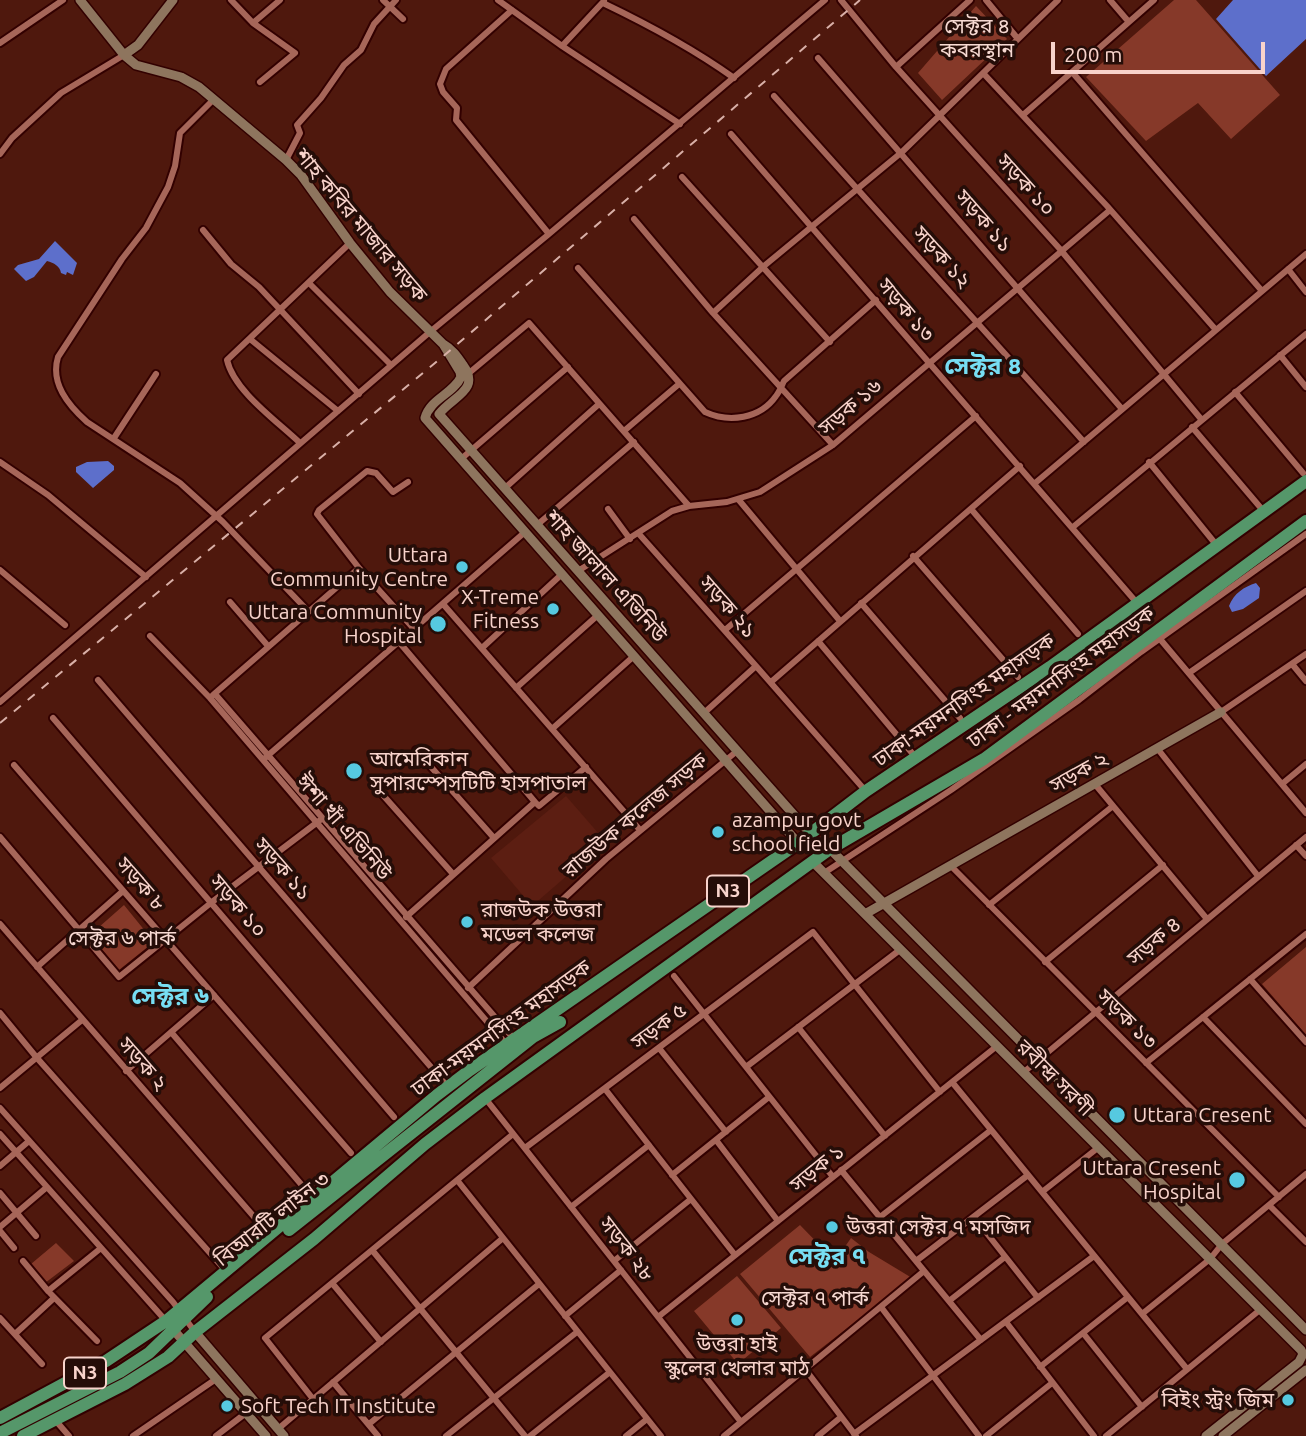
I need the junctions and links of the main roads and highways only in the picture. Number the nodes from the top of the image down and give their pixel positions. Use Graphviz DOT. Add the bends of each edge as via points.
graph roads {
  1 [pos="1304,477"];
  2 [pos="1306,521"];
  3 [pos="559,1016"];
  4 [pos="170,1326"];
  5 [pos="0,1418"];
  6 [pos="0,1433"];
  7 [pos="23,1436"];
  1 -- 3 [label="highway, ঢাকা-ময়মনসিংহ মহাসড়ক / N3" via="1041,673 809,832"];
  2 -- 7 [label="highway, ঢাকা - ময়মনসিংহ মহাসড়ক / N3" via="984,759 830,849 485,1098 168,1357"];
  3 -- 4 [label="highway, বিআরটি লাইন ৩"];
  3 -- 4 [label="highway, ঢাকা-ময়মনসিংহ মহাসড়ক / N3" via="511,1042 437,1095 222,1267"];
  4 -- 5 [label="highway, ঢাকা-ময়মনসিংহ মহাসড়ক / N3"];
  4 -- 6 [label="highway, বিআরটি লাইন ৩" via="149,1353 120,1372"];
}
